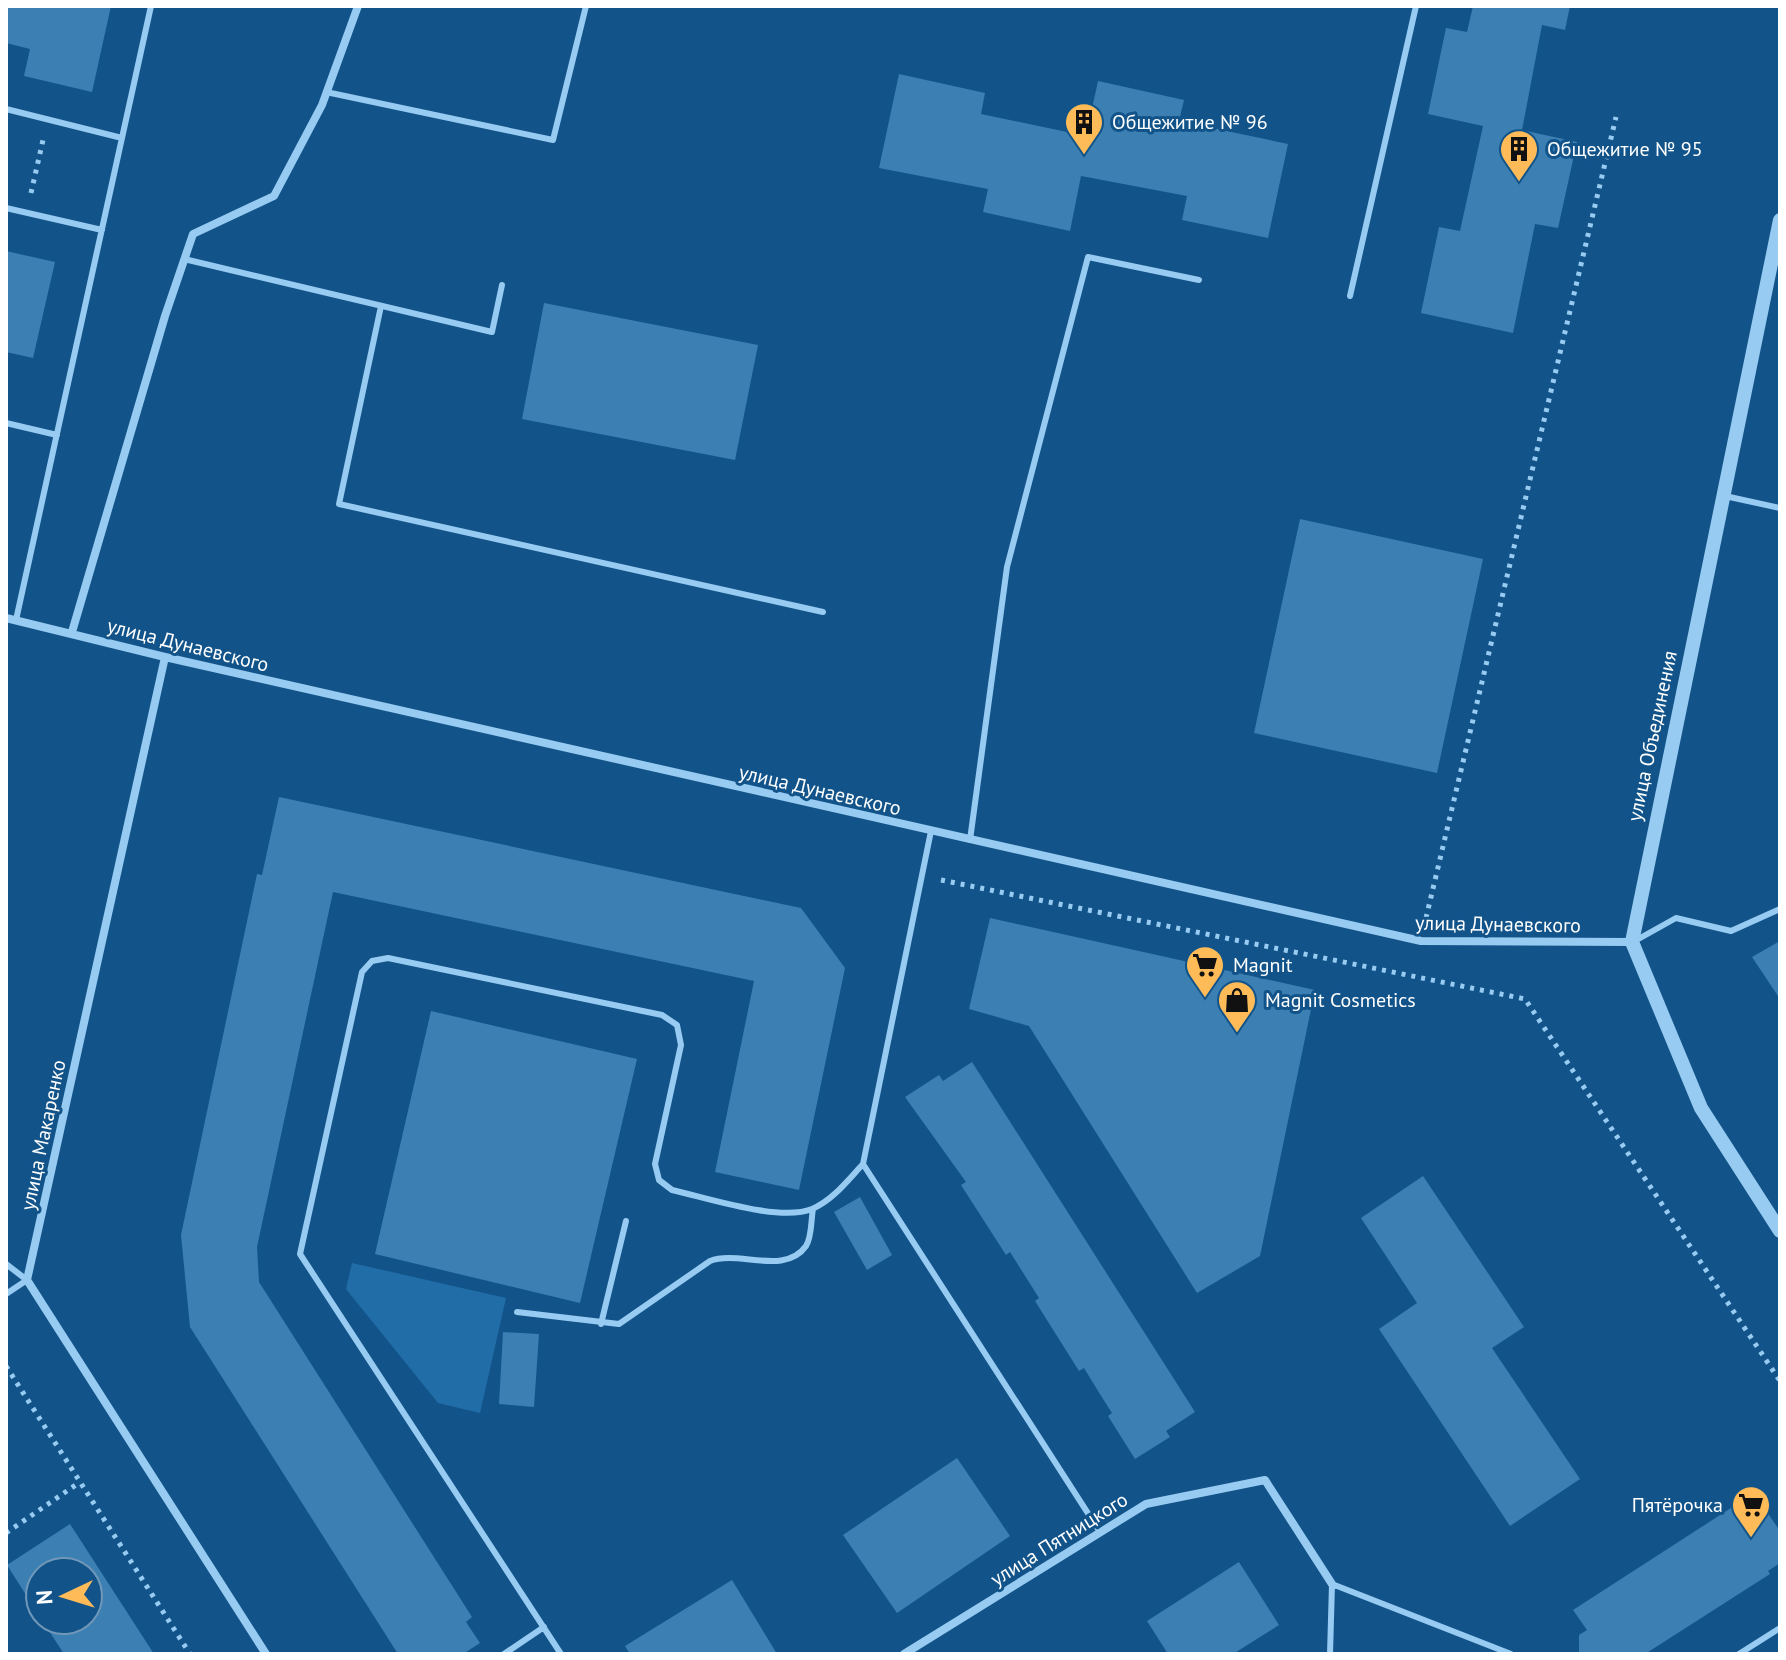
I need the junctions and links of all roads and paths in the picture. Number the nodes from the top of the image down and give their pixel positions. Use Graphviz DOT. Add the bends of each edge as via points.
graph roads {
  1 [pos="151,6"];
  2 [pos="358,6"];
  3 [pos="586,6"];
  4 [pos="1416,6"];
  5 [pos="326,92"];
  6 [pos="6,109"];
  7 [pos="1616,117"];
  8 [pos="47,121"];
  9 [pos="122,138"];
  10 [pos="6,208"];
  11 [pos="27,213"];
  12 [pos="1780,220"];
  13 [pos="102,230"];
  14 [pos="184,259"];
  15 [pos="1199,280"];
  16 [pos="502,285"];
  17 [pos="1350,296"];
  18 [pos="381,306"];
  19 [pos="6,423"];
  20 [pos="57,435"];
  21 [pos="1722,496"];
  22 [pos="1780,508"];
  23 [pos="823,612"];
  24 [pos="6,618"];
  25 [pos="16,620"];
  26 [pos="72,632"];
  27 [pos="165,657"];
  28 [pos="931,831"];
  29 [pos="970,840"];
  30 [pos="922,876"];
  31 [pos="1780,909"];
  32 [pos="1421,941"];
  33 [pos="1632,942"];
  34 [pos="1414,974"];
  35 [pos="863,1164"];
  36 [pos="813,1209"];
  37 [pos="626,1221"];
  38 [pos="1780,1231"];
  39 [pos="6,1264"];
  40 [pos="27,1280"];
  41 [pos="6,1294"];
  42 [pos="517,1312"];
  43 [pos="601,1324"];
  44 [pos="6,1366"];
  45 [pos="1780,1381"];
  46 [pos="80,1482"];
  47 [pos="1100,1532"];
  48 [pos="6,1533"];
  49 [pos="1332,1584"];
  50 [pos="544,1627"];
  51 [pos="1780,1628"];
  52 [pos="190,1654"];
  53 [pos="266,1654"];
  54 [pos="504,1654"];
  55 [pos="561,1654"];
  56 [pos="904,1654"];
  57 [pos="1330,1654"];
  58 [pos="1511,1654"];
  59 [pos="1739,1654"];
  1 -- 9 [label="lane"];
  2 -- 5 [label="street"];
  3 -- 5 [label="lane" via="553,140"];
  4 -- 17 [label="lane"];
  5 -- 14 [label="street" via="274,196 193,234"];
  6 -- 8 [label="lane"];
  7 -- 32 [label="path"];
  8 -- 9 [label="lane"];
  8 -- 11 [label="path"];
  9 -- 13 [label="lane"];
  10 -- 11 [label="lane"];
  11 -- 13 [label="lane"];
  12 -- 21 [label="street, улица Объединения"];
  13 -- 20 [label="lane"];
  14 -- 18 [label="lane"];
  14 -- 26 [label="street"];
  15 -- 29 [label="lane" via="1088,257 1007,567"];
  16 -- 18 [label="lane" via="492,332"];
  18 -- 23 [label="lane" via="339,504"];
  19 -- 20 [label="lane"];
  20 -- 25 [label="lane"];
  21 -- 22 [label="lane"];
  21 -- 33 [label="street, улица Объединения"];
  24 -- 25 [label="street, улица Дунаевского"];
  25 -- 26 [label="street, улица Дунаевского"];
  26 -- 27 [label="street, улица Дунаевского"];
  27 -- 28 [label="street, улица Дунаевского"];
  27 -- 40 [label="street, улица Макаренко"];
  28 -- 29 [label="street, улица Дунаевского"];
  28 -- 30 [label="lane"];
  29 -- 32 [label="street, улица Дунаевского"];
  30 -- 34 [label="path"];
  30 -- 35 [label="lane"];
  31 -- 33 [label="lane" via="1731,931 1676,918"];
  32 -- 33 [label="street, улица Дунаевского"];
  32 -- 34 [label="path"];
  33 -- 38 [label="street" via="1701,1108"];
  34 -- 45 [label="path" via="1525,999"];
  35 -- 36 [label="lane"];
  35 -- 47 [label="lane"];
  36 -- 43 [label="lane" via="808,1239 798,1252 772,1263 718,1258 624,1322"];
  36 -- 50 [label="lane" via="788,1214 672,1190 659,1180 655,1164 681,1045 677,1025 662,1015 388,958 372,961 362,972 300,1254"];
  37 -- 43 [label="lane"];
  39 -- 40 [label="lane"];
  40 -- 41 [label="lane"];
  40 -- 53 [label="street"];
  42 -- 43 [label="lane"];
  44 -- 46 [label="path"];
  46 -- 48 [label="path"];
  46 -- 52 [label="path"];
  47 -- 49 [label="street, улица Пятницкого" via="1146,1504 1265,1480"];
  47 -- 56 [label="street, улица Пятницкого"];
  49 -- 57 [label="lane"];
  49 -- 58 [label="lane"];
  50 -- 54 [label="lane"];
  50 -- 55 [label="lane"];
  51 -- 59 [label="lane"];
}
